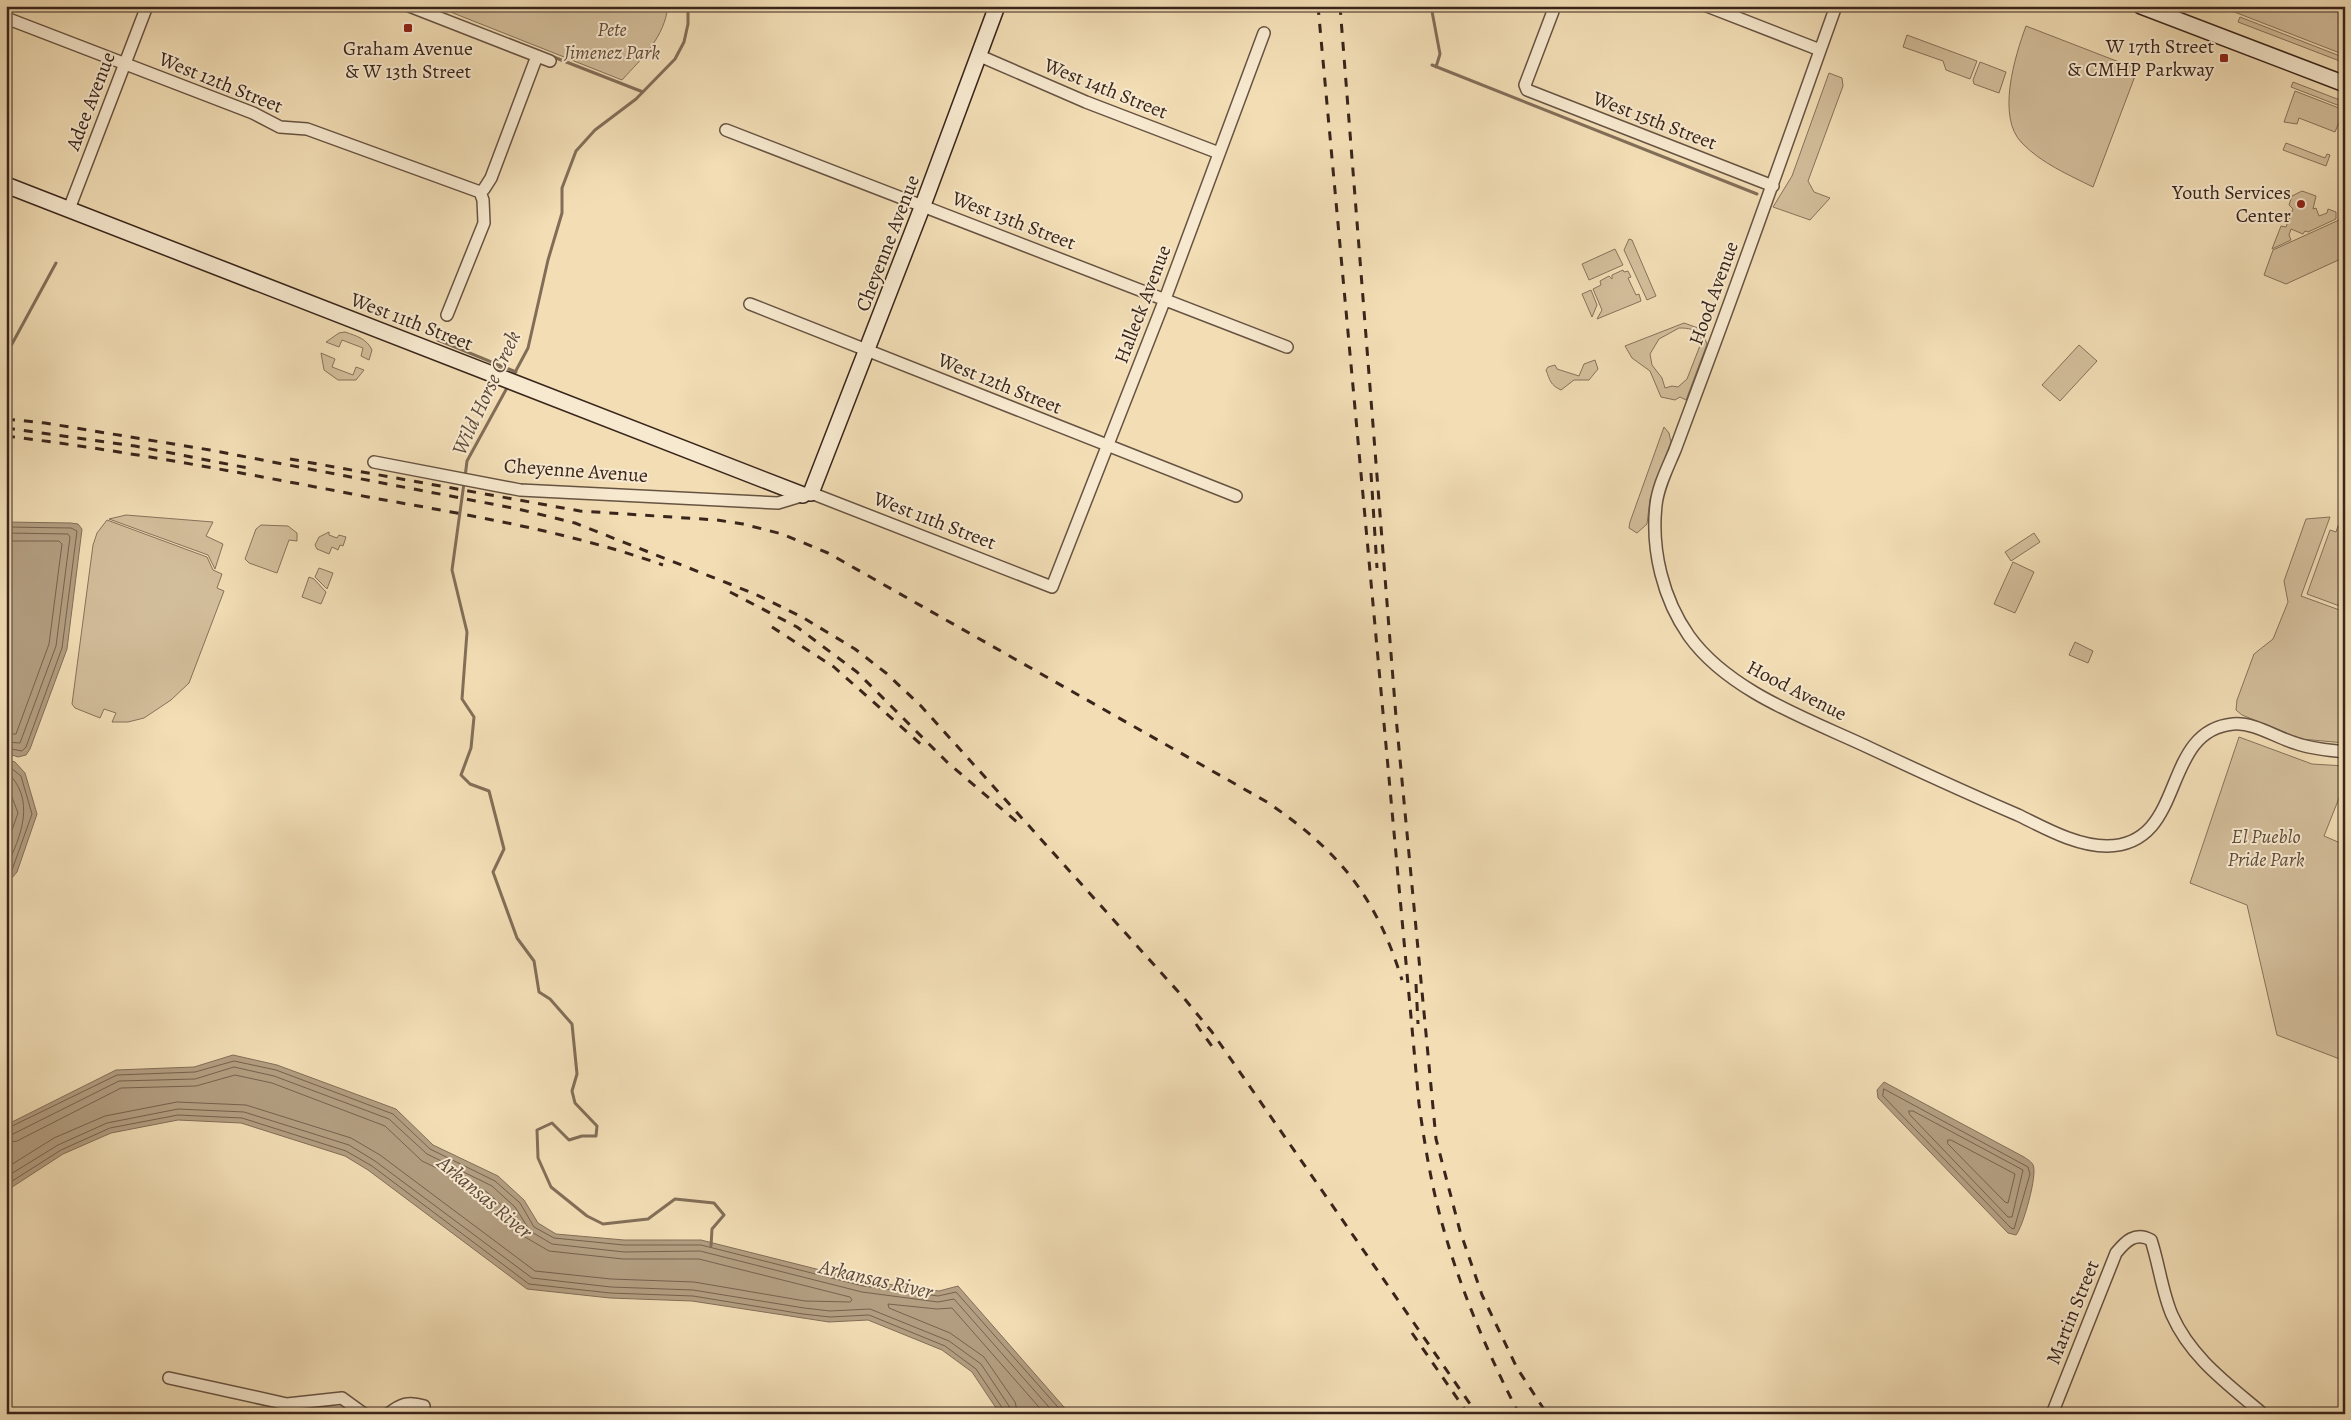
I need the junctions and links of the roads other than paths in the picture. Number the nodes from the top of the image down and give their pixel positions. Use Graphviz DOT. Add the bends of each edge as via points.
graph roads {
  1 [pos="147,6"];
  2 [pos="409,6"];
  3 [pos="997,6"];
  4 [pos="1555,6"];
  5 [pos="1708,6"];
  6 [pos="1836,6"];
  7 [pos="2141,6"];
  8 [pos="428,10"];
  9 [pos="6,18"];
  10 [pos="1264,33"];
  11 [pos="1820,50"];
  12 [pos="537,56"];
  13 [pos="980,56"];
  14 [pos="550,61"];
  15 [pos="124,64"];
  16 [pos="2345,84"];
  17 [pos="726,130"];
  18 [pos="1219,153"];
  19 [pos="6,185"];
  20 [pos="1773,186"];
  21 [pos="480,192"];
  22 [pos="923,205"];
  23 [pos="69,209"];
  24 [pos="1165,299"];
  25 [pos="750,304"];
  26 [pos="447,315"];
  27 [pos="1287,346"];
  28 [pos="868,350"];
  29 [pos="1106,446"];
  30 [pos="374,462"];
  31 [pos="807,494"];
  32 [pos="1236,496"];
  33 [pos="1052,586"];
  34 [pos="2345,752"];
  35 [pos="169,1378"];
  36 [pos="424,1406"];
  37 [pos="364,1414"];
  38 [pos="388,1414"];
  39 [pos="2052,1414"];
  40 [pos="2263,1414"];
  1 -- 15 [label="street, Adee Avenue"];
  2 -- 8 [label="street"];
  3 -- 13 [label="street, Cheyenne Avenue"];
  4 -- 20 [label="street, West 15th Street" via="1525,88"];
  5 -- 11 [label="street"];
  6 -- 11 [label="street, Hood Avenue"];
  7 -- 16 [label="street"];
  8 -- 12 [label="street"];
  9 -- 15 [label="street, West 12th Street"];
  10 -- 18 [label="street, Halleck Avenue"];
  11 -- 20 [label="street, Hood Avenue"];
  12 -- 14 [label="street"];
  12 -- 21 [label="street" via="491,178"];
  13 -- 18 [label="street, West 14th Street" via="1086,102"];
  13 -- 22 [label="street, Cheyenne Avenue"];
  15 -- 21 [label="street, West 12th Street" via="253,112 280,127 307,129"];
  15 -- 23 [label="street, Adee Avenue"];
  17 -- 22 [label="street, West 13th Street"];
  18 -- 24 [label="street, Halleck Avenue"];
  19 -- 23 [label="street, West 11th Street"];
  20 -- 34 [label="street, Hood Avenue" via="1657,499 1657,557 1667,594 1689,635 1702,651 1735,681 1763,697 1946,784 2088,844 2124,844 2142,837 2162,811 2192,747 2216,729 2248,725 2298,744"];
  21 -- 26 [label="street" via="484,223"];
  22 -- 24 [label="street, West 13th Street"];
  22 -- 28 [label="street, Cheyenne Avenue"];
  23 -- 31 [label="street, West 11th Street"];
  24 -- 27 [label="street, West 13th Street"];
  24 -- 29 [label="street, Halleck Avenue"];
  25 -- 28 [label="street, West 12th Street"];
  28 -- 29 [label="street, West 12th Street"];
  28 -- 31 [label="street, Cheyenne Avenue"];
  29 -- 32 [label="street, West 12th Street"];
  29 -- 33 [label="street, Halleck Avenue"];
  30 -- 31 [label="street, Cheyenne Avenue" via="520,490 778,503"];
  31 -- 33 [label="street, West 11th Street"];
  35 -- 37 [label="street" via="287,1404 342,1398"];
  36 -- 38 [label="street" via="410,1402 400,1404"];
  39 -- 40 [label="street, Martin Street" via="2116,1253 2130,1238 2140,1236 2150,1240 2171,1313 2184,1340 2202,1361"];
}
